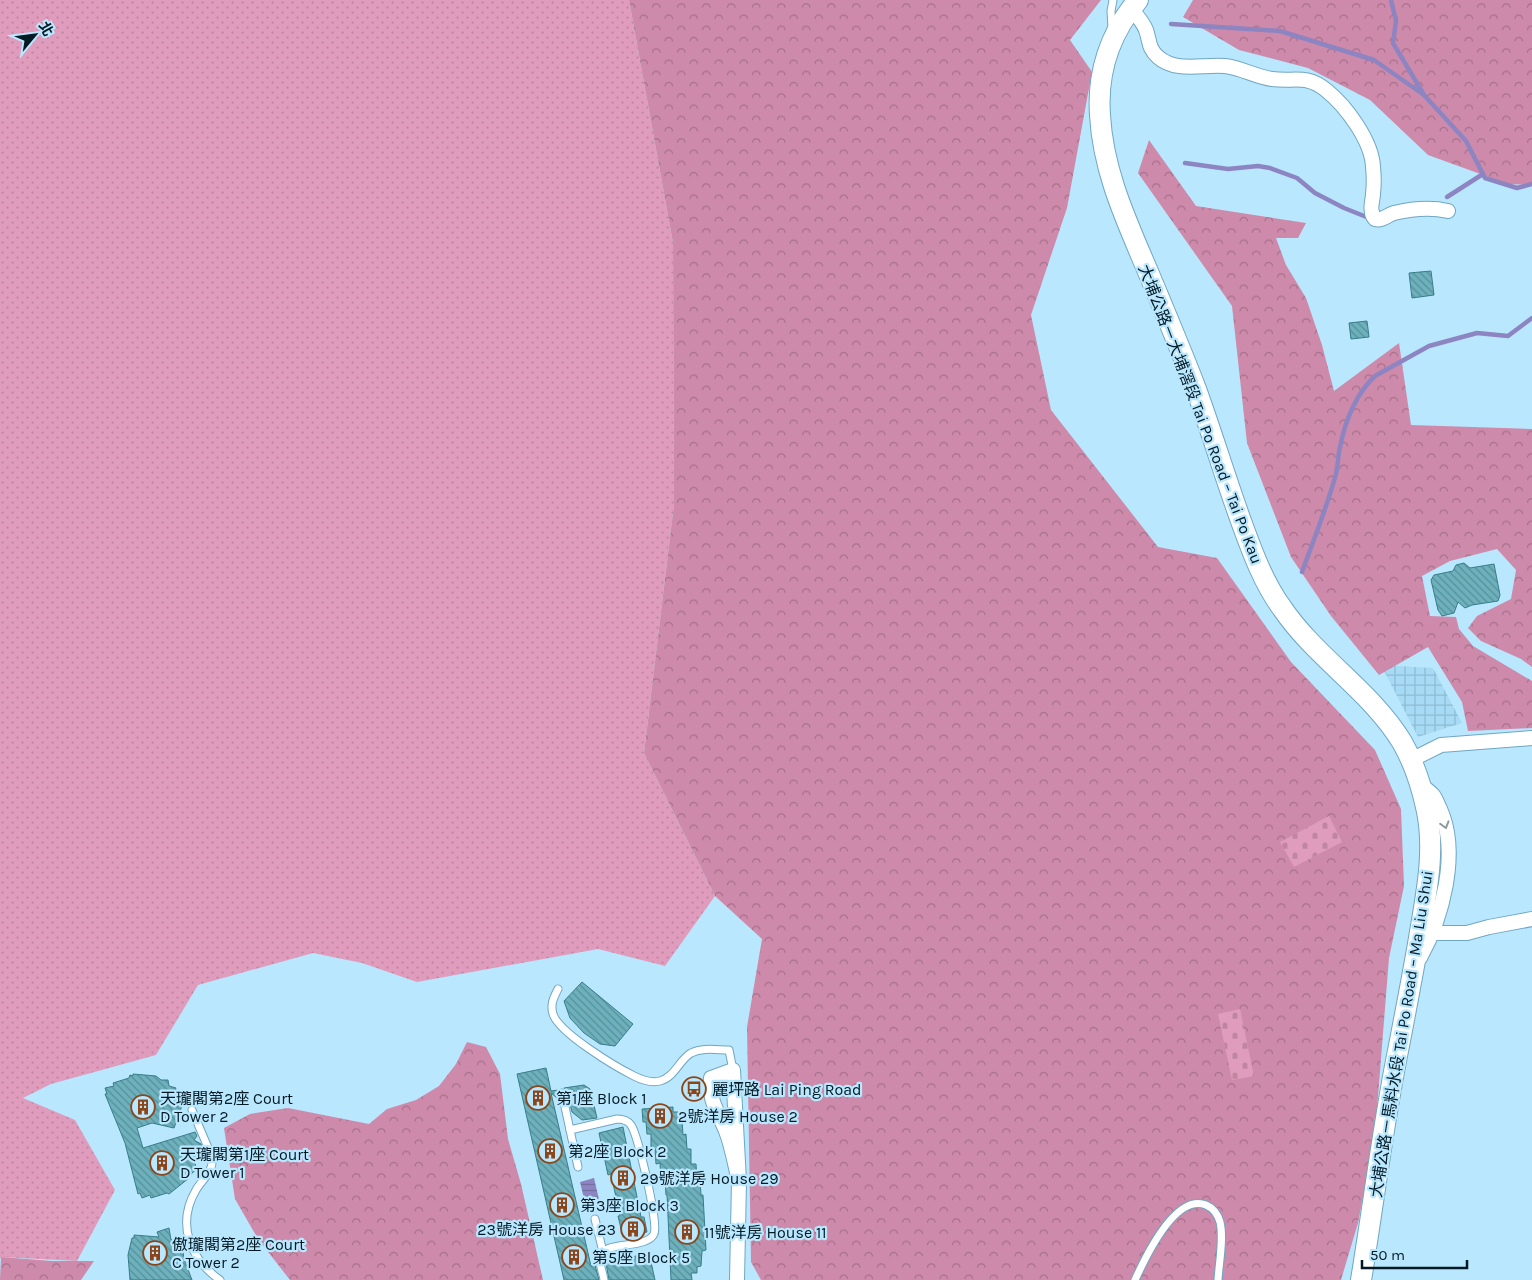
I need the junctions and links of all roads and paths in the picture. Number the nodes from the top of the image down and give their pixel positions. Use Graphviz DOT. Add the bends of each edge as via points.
graph roads {
  1 [pos="1127,3"];
  2 [pos="1448,210"];
  3 [pos="1532,738"];
  4 [pos="1412,760"];
  5 [pos="1421,785"];
  6 [pos="1532,919"];
  7 [pos="1433,934"];
  8 [pos="1413,969"];
  9 [pos="558,989"];
  10 [pos="733,1070"];
  11 [pos="562,1093"];
  12 [pos="192,1110"];
  13 [pos="570,1130"];
  14 [pos="578,1167"];
  15 [pos="739,1181"];
  16 [pos="595,1219"];
  17 [pos="603,1252"];
  18 [pos="220,1280"];
  19 [pos="604,1280"];
  20 [pos="737,1280"];
  21 [pos="1135,1280"];
  22 [pos="1218,1280"];
  23 [pos="1361,1280"];
  1 -- 2 [label="street" via="1146,30 1148,42 1156,54 1168,63 1182,67 1224,66 1274,79 1300,78 1317,84 1332,95 1362,134 1371,153 1374,166 1371,211 1376,219 1415,210"];
  1 -- 4 [label="main road, 大埔公路－大埔滘段 Tai Po Road – Tai Po Kau" via="1106,58 1100,86 1103,146 1109,173 1188,368 1235,504 1269,588 1298,629 1395,731"];
  3 -- 4 [label="street" via="1441,745"];
  4 -- 5 [label="main road, 大埔公路－馬料水段 Tai Po Road – Ma Liu Shui"];
  5 -- 7 [label="street, one-way" via="1433,796 1448,836 1445,887"];
  5 -- 8 [label="main road, 大埔公路－馬料水段 Tai Po Road – Ma Liu Shui" via="1427,812 1430,856"];
  6 -- 7 [label="street" via="1467,933"];
  7 -- 8 [label="street"];
  8 -- 23 [label="main road, 大埔公路－馬料水段 Tai Po Road – Ma Liu Shui"];
  9 -- 10 [label="lane" via="552,1002 553,1015 565,1031 636,1077 650,1082 668,1078 692,1053 707,1049 729,1050"];
  10 -- 15 [label="street"];
  10 -- 15 [label="street" via="711,1078 710,1090 713,1106 726,1131"];
  11 -- 13 [label="lane"];
  12 -- 18 [label="lane" via="213,1162 190,1203 186,1218 187,1234 200,1263"];
  13 -- 14 [label="lane"];
  13 -- 17 [label="lane" via="622,1120 631,1125 642,1161 654,1214 654,1235 648,1240"];
  15 -- 20 [label="street"];
  16 -- 17 [label="lane"];
  17 -- 19 [label="lane" via="599,1260"];
  21 -- 22 [label="lane" via="1156,1238 1182,1207 1196,1203 1214,1211 1220,1224"];
}
